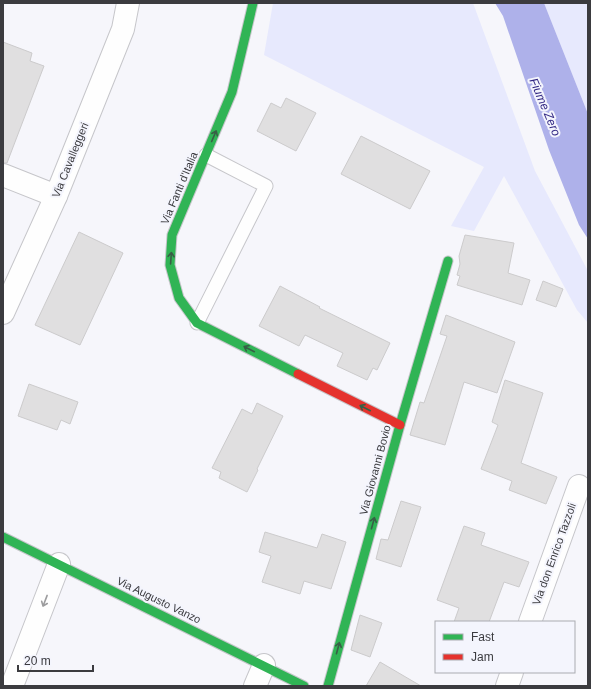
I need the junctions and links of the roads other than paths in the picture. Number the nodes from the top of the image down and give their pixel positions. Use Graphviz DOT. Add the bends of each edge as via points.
graph roads {
  1 [pos="128,3"];
  2 [pos="252,3"];
  3 [pos="206,155"];
  4 [pos="3,175"];
  5 [pos="56,196"];
  6 [pos="448,260"];
  7 [pos="3,313"];
  8 [pos="197,323"];
  9 [pos="400,425"];
  10 [pos="578,486"];
  11 [pos="3,538"];
  12 [pos="59,564"];
  13 [pos="530,621"];
  14 [pos="264,665"];
  15 [pos="512,673"];
  16 [pos="12,686"];
  17 [pos="256,686"];
  18 [pos="304,686"];
  19 [pos="328,686"];
  20 [pos="507,686"];
  1 -- 5 [label="street, Via Cavalleggeri" via="123,29"];
  3 -- 2 [label="street, Via Fanti d'Italia, one-way" via="232,92"];
  8 -- 3 [label="street, Via Fanti d'Italia, one-way" via="179,298 170,265 172,235"];
  3 -- 8 [label="lane" via="266,186"];
  4 -- 5 [label="street"];
  5 -- 7 [label="street, Via Cavalleggeri"];
  6 -- 9 [label="street, Via Giovanni Bovio"];
  9 -- 8 [label="street, Via Fanti d'Italia, one-way"];
  19 -- 9 [label="street, Via Giovanni Bovio, one-way"];
  10 -- 13 [label="street, Via don Enrico Tazzoli"];
  11 -- 12 [label="street, Via Augusto Vanzo"];
  12 -- 14 [label="street, Via Augusto Vanzo"];
  12 -- 16 [label="street, one-way"];
  14 -- 17 [label="street"];
  14 -- 18 [label="street, Via Augusto Vanzo"];
  15 -- 20 [label="street"];
}
